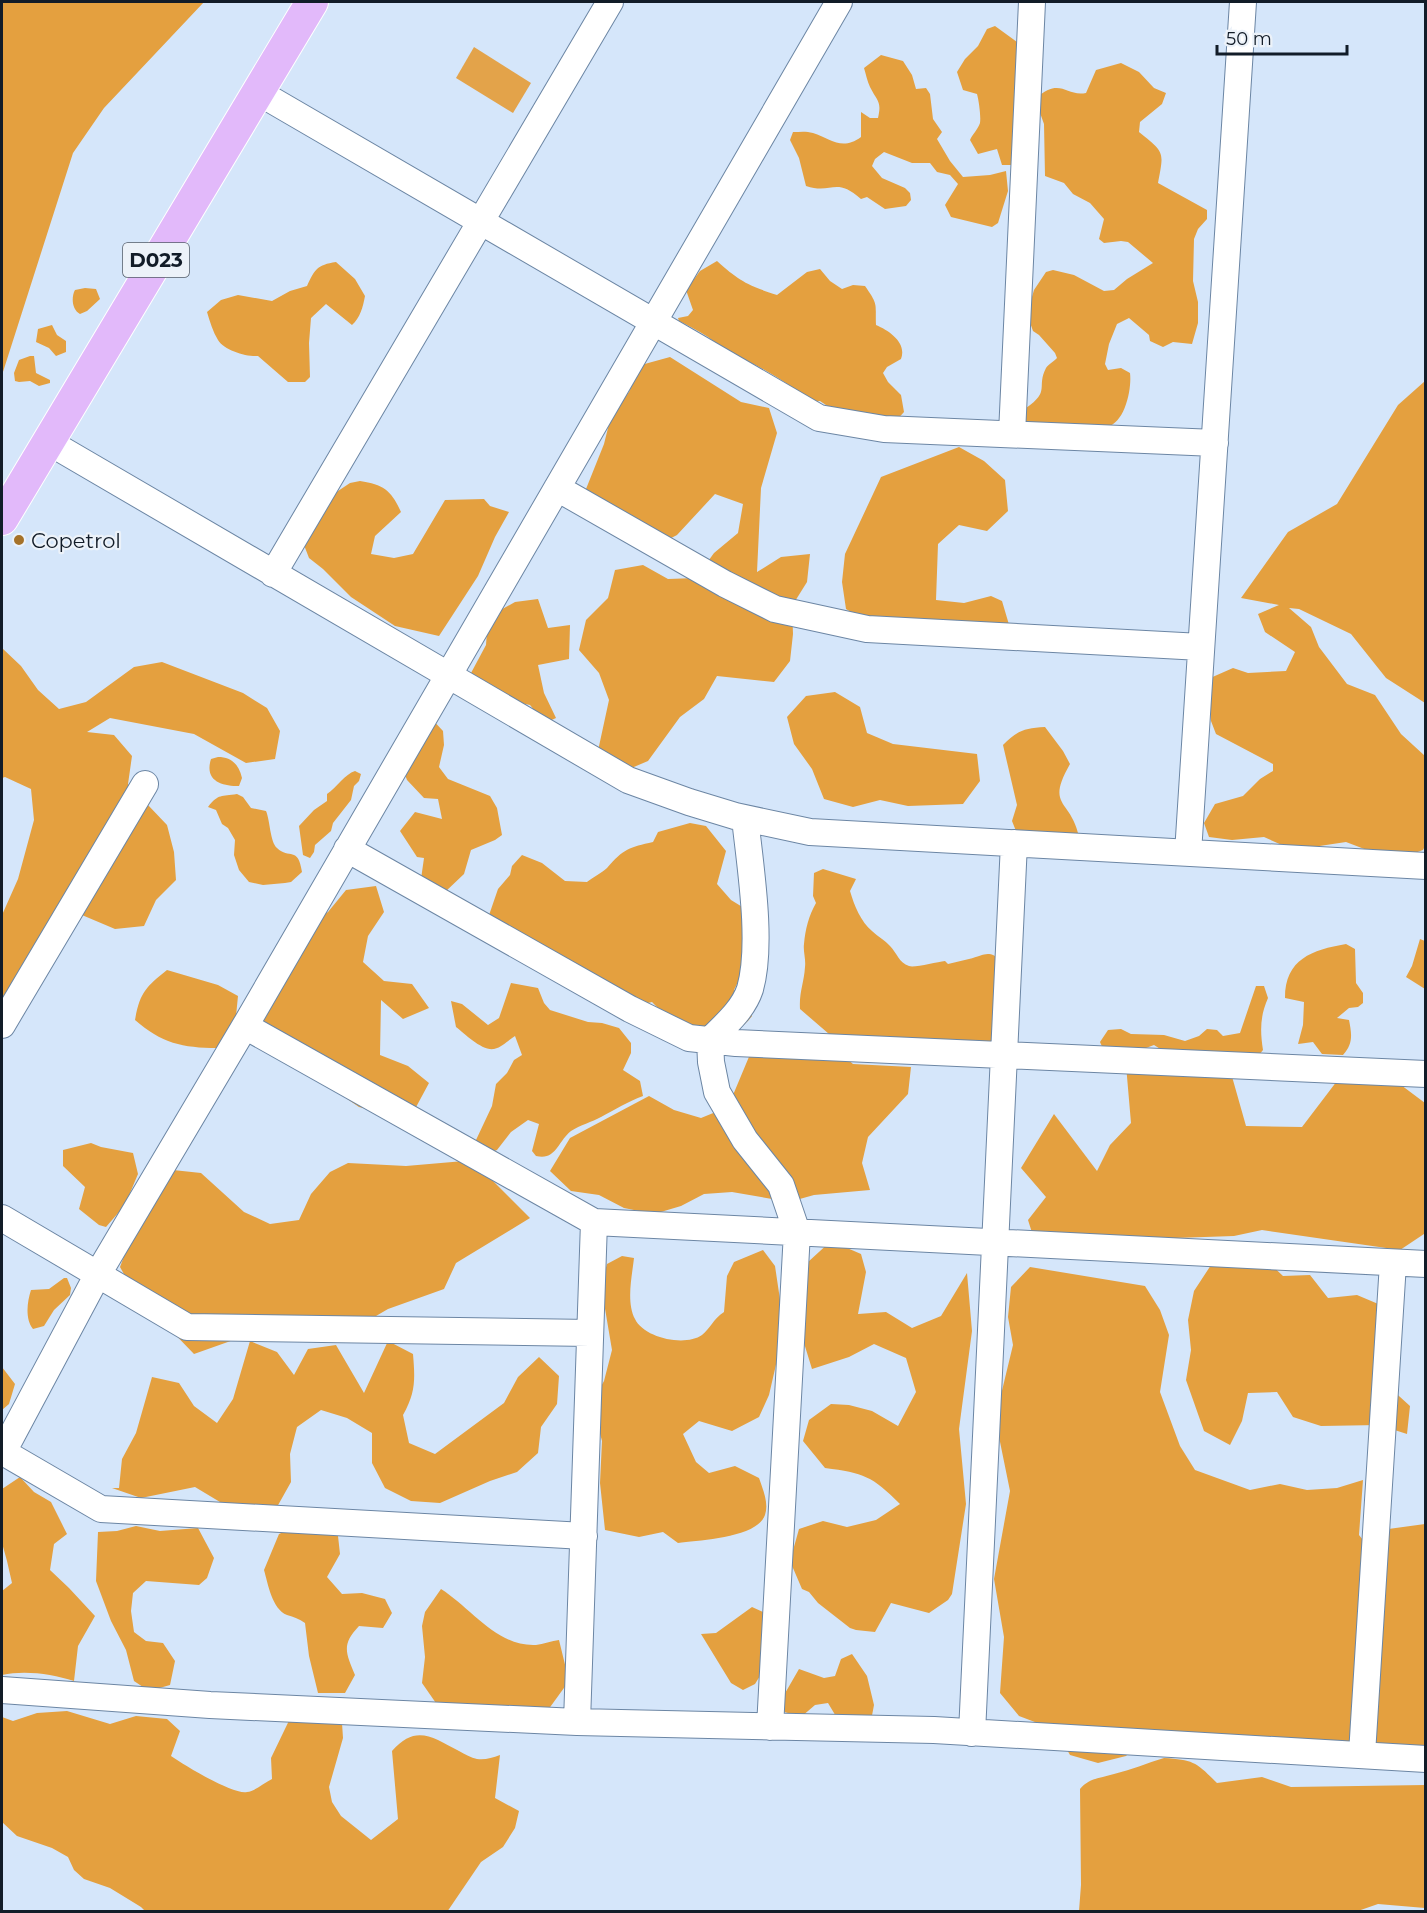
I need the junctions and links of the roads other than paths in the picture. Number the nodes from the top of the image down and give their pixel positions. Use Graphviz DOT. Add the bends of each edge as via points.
graph roads {
  1 [pos="312,2"];
  2 [pos="610,2"];
  3 [pos="839,2"];
  4 [pos="1032,2"];
  5 [pos="1243,2"];
  6 [pos="258,92"];
  7 [pos="481,222"];
  8 [pos="653,322"];
  9 [pos="1012,434"];
  10 [pos="47,441"];
  11 [pos="1215,443"];
  12 [pos="557,488"];
  13 [pos="4,512"];
  14 [pos="273,574"];
  15 [pos="1201,647"];
  16 [pos="447,676"];
  17 [pos="145,784"];
  18 [pos="745,818"];
  19 [pos="1014,843"];
  20 [pos="347,849"];
  21 [pos="1188,853"];
  22 [pos="1425,866"];
  23 [pos="2,1025"];
  24 [pos="245,1026"];
  25 [pos="710,1040"];
  26 [pos="1004,1055"];
  27 [pos="1425,1074"];
  28 [pos="2,1218"];
  29 [pos="594,1222"];
  30 [pos="797,1232"];
  31 [pos="995,1242"];
  32 [pos="1393,1263"];
  33 [pos="1425,1264"];
  34 [pos="98,1274"];
  35 [pos="590,1333"];
  36 [pos="2,1453"];
  37 [pos="584,1536"];
  38 [pos="2,1690"];
  39 [pos="578,1722"];
  40 [pos="770,1727"];
  41 [pos="972,1732"];
  42 [pos="1362,1754"];
  43 [pos="1425,1759"];
  1 -- 6 [label="main road, D023"];
  2 -- 7 [label="street"];
  3 -- 8 [label="street"];
  4 -- 9 [label="street"];
  5 -- 11 [label="street"];
  6 -- 7 [label="street"];
  6 -- 10 [label="main road, D023"];
  7 -- 8 [label="street"];
  7 -- 14 [label="street"];
  8 -- 9 [label="street" via="819,418 884,429"];
  8 -- 12 [label="street"];
  9 -- 11 [label="street"];
  10 -- 13 [label="main road, D023"];
  10 -- 14 [label="street"];
  11 -- 15 [label="street"];
  12 -- 15 [label="street" via="775,609 867,629"];
  12 -- 16 [label="street"];
  14 -- 16 [label="street"];
  15 -- 21 [label="street"];
  16 -- 18 [label="street" via="628,780"];
  16 -- 20 [label="street"];
  17 -- 23 [label="street"];
  18 -- 19 [label="street" via="810,832"];
  18 -- 25 [label="street" via="756,945 750,990 736,1014"];
  19 -- 21 [label="street"];
  19 -- 26 [label="street"];
  20 -- 24 [label="street"];
  20 -- 25 [label="street" via="630,1009 689,1038"];
  21 -- 22 [label="street"];
  24 -- 29 [label="street"];
  24 -- 34 [label="street"];
  25 -- 26 [label="street"];
  25 -- 30 [label="street" via="717,1092 745,1140 781,1185"];
  26 -- 27 [label="street"];
  26 -- 31 [label="street"];
  28 -- 34 [label="street"];
  29 -- 30 [label="street"];
  29 -- 35 [label="street"];
  30 -- 31 [label="street"];
  30 -- 40 [label="street"];
  31 -- 32 [label="street"];
  31 -- 41 [label="street"];
  32 -- 33 [label="street"];
  32 -- 42 [label="street"];
  34 -- 35 [label="street" via="188,1327"];
  34 -- 36 [label="street"];
  35 -- 37 [label="street"];
  36 -- 37 [label="street" via="101,1509"];
  37 -- 39 [label="street"];
  38 -- 39 [label="street" via="210,1705"];
  39 -- 40 [label="street"];
  40 -- 41 [label="street"];
  41 -- 42 [label="street"];
  42 -- 43 [label="street"];
}
